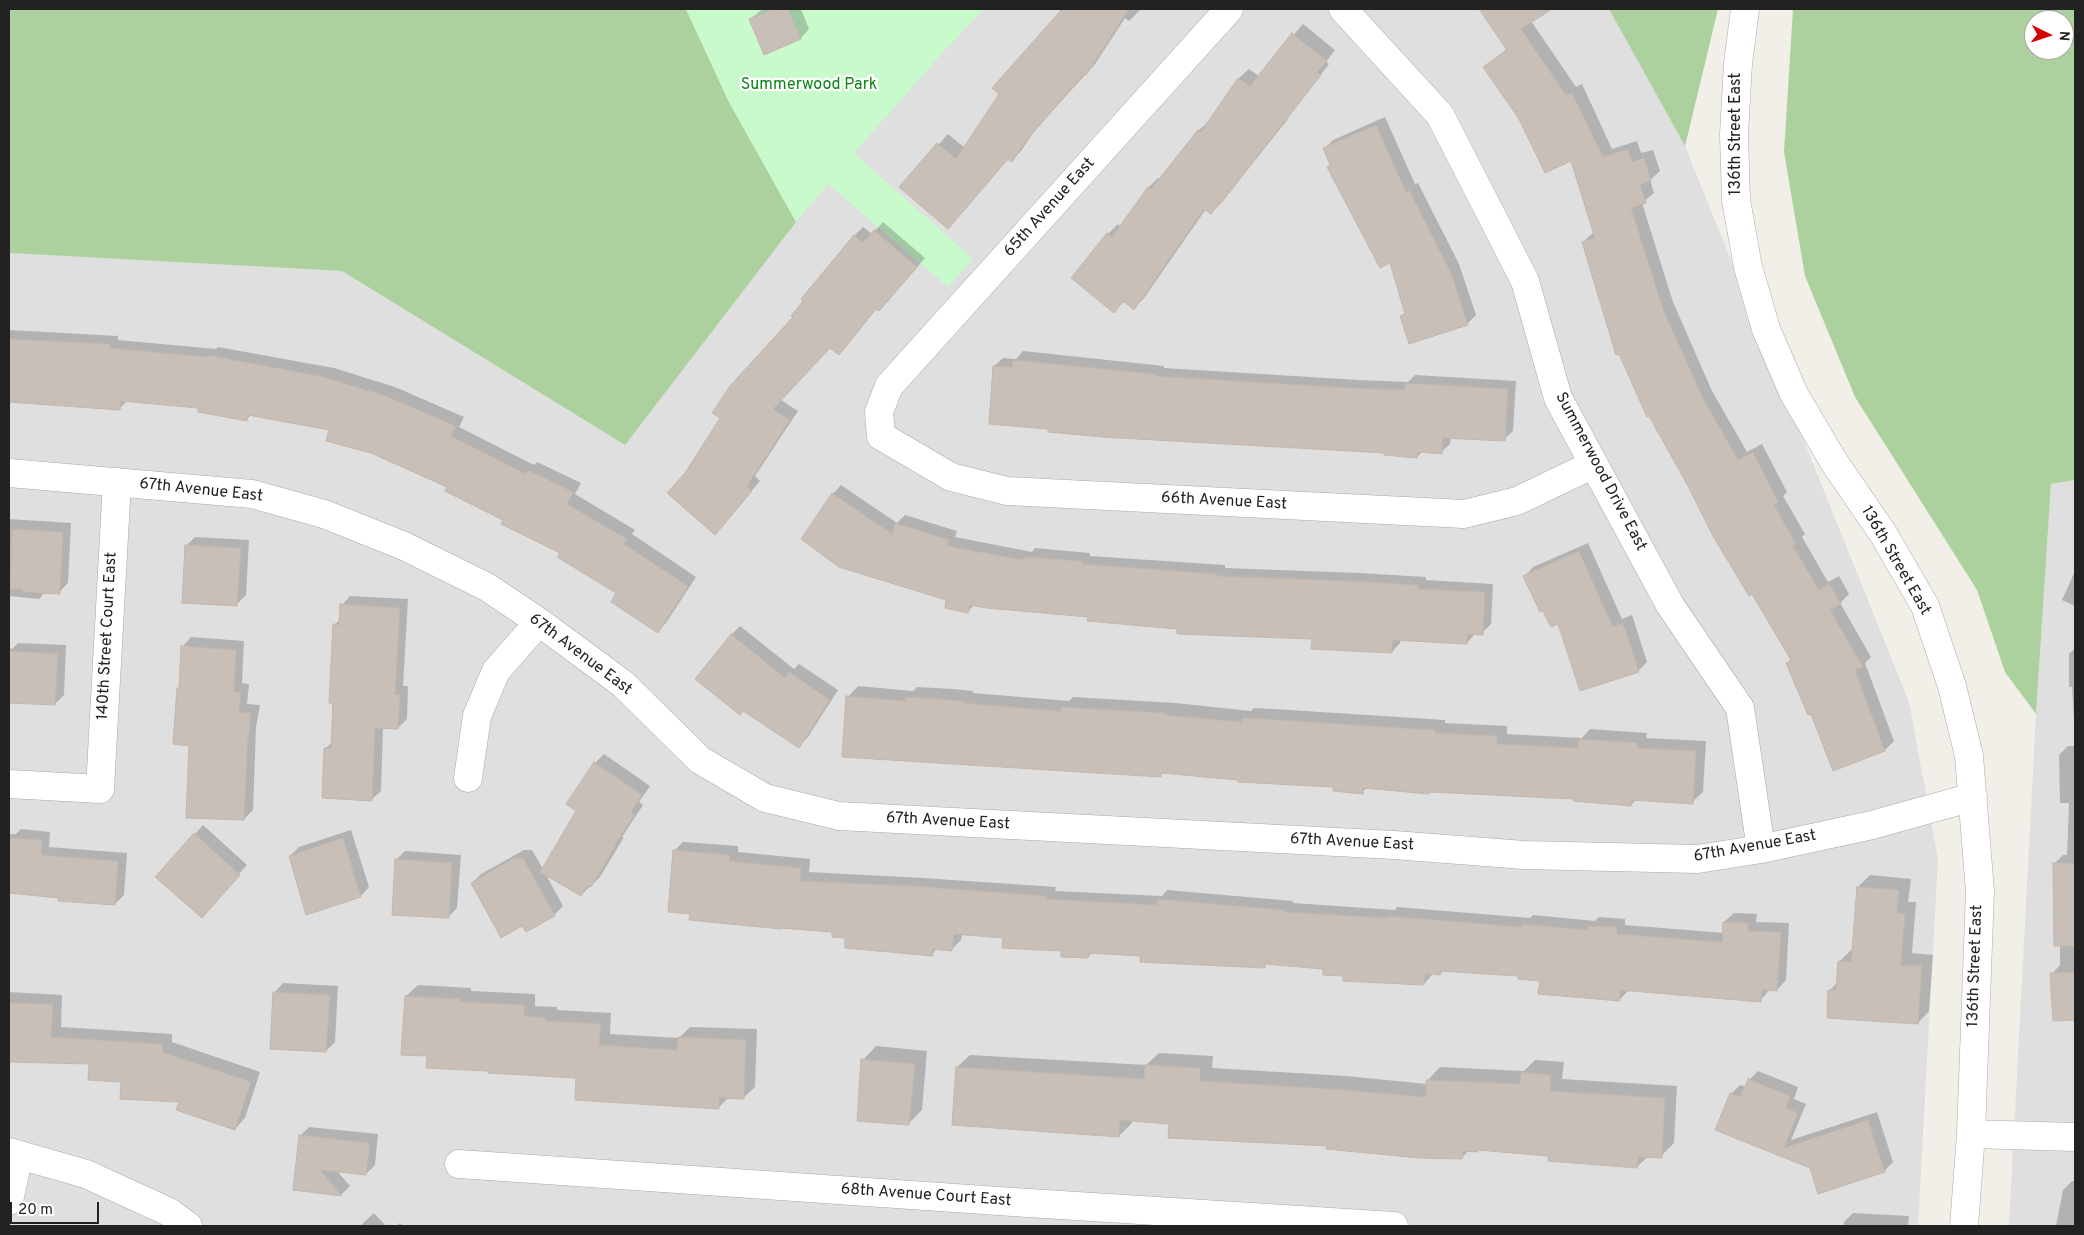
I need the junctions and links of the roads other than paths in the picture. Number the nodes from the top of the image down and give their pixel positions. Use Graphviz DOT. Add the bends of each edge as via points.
graph roads {
  1 [pos="1230,9"];
  2 [pos="1343,9"];
  3 [pos="1745,9"];
  4 [pos="879,412"];
  5 [pos="1594,464"];
  6 [pos="9,473"];
  7 [pos="117,482"];
  8 [pos="539,622"];
  9 [pos="468,778"];
  10 [pos="9,784"];
  11 [pos="1973,797"];
  12 [pos="1761,849"];
  13 [pos="1971,1134"];
  14 [pos="2075,1137"];
  15 [pos="14,1153"];
  16 [pos="459,1164"];
  17 [pos="9,1201"];
  18 [pos="1012,1214"];
  19 [pos="188,1226"];
  20 [pos="1394,1226"];
  21 [pos="1964,1226"];
  1 -- 4 [label="street, 65th Avenue East" via="889,386"];
  2 -- 5 [label="street, Summerwood Drive East" via="1440,115 1525,281 1558,398"];
  3 -- 11 [label="street, 136th Street East" via="1734,134 1736,200 1748,267 1766,329 1794,394 1925,606 1952,686 1969,756"];
  4 -- 5 [label="street, 66th Avenue East" via="881,436 951,477 1007,491 1464,514 1516,501"];
  5 -- 12 [label="street, Summerwood Drive East" via="1670,605 1740,708"];
  6 -- 7 [label="street, 67th Avenue East"];
  7 -- 8 [label="street, 67th Avenue East" via="252,494 324,514 404,546 487,587"];
  7 -- 10 [label="street, 140th Street Court East" via="100,789"];
  8 -- 9 [label="street" via="496,671 477,716"];
  8 -- 12 [label="street, 67th Avenue East" via="623,684 700,760 765,798 839,816 1384,844 1524,855 1698,859"];
  11 -- 12 [label="street, 67th Avenue East"];
  11 -- 13 [label="street, 136th Street East" via="1980,891"];
  13 -- 14 [label="street"];
  13 -- 21 [label="street, 136th Street East"];
  15 -- 17 [label="street"];
  15 -- 19 [label="street" via="86,1174 169,1212"];
  16 -- 18 [label="street, 68th Avenue Court East"];
  18 -- 20 [label="street, 68th Avenue Court East"];
}
